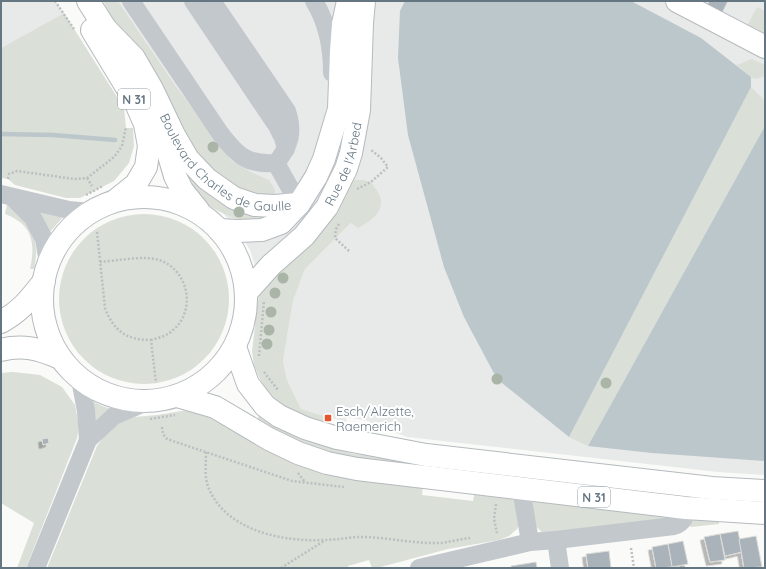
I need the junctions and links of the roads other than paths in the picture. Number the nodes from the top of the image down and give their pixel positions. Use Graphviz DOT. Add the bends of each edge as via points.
graph roads {
  1 [pos="73,1"];
  2 [pos="88,1"];
  3 [pos="131,1"];
  4 [pos="193,1"];
  5 [pos="212,1"];
  6 [pos="314,1"];
  7 [pos="348,1"];
  8 [pos="354,1"];
  9 [pos="364,1"];
  10 [pos="677,1"];
  11 [pos="106,29"];
  12 [pos="765,47"];
  13 [pos="331,135"];
  14 [pos="354,136"];
  15 [pos="281,156"];
  16 [pos="8,188"];
  17 [pos="112,192"];
  18 [pos="299,204"];
  19 [pos="200,213"];
  20 [pos="89,214"];
  21 [pos="219,230"];
  22 [pos="46,272"];
  23 [pos="255,297"];
  24 [pos="1,322"];
  25 [pos="235,347"];
  26 [pos="1,350"];
  27 [pos="60,358"];
  28 [pos="80,379"];
  29 [pos="149,401"];
  30 [pos="177,405"];
  31 [pos="88,440"];
  32 [pos="522,488"];
  33 [pos="765,491"];
  34 [pos="686,508"];
  35 [pos="765,513"];
  36 [pos="556,540"];
  37 [pos="530,542"];
  38 [pos="36,568"];
  39 [pos="419,568"];
  40 [pos="560,568"];
  1 -- 17 [label="main road, Boulevard Charles de Gaulle / N 31" via="135,101 145,124 149,146 146,167 136,184"];
  2 -- 11 [label="main road, Boulevard Charles de Gaulle / N 31"];
  3 -- 15 [label="street" via="235,152 254,162 265,164"];
  4 -- 15 [label="street" via="277,126 283,138"];
  5 -- 15 [label="street" via="287,111 291,122 290,136"];
  6 -- 13 [label="street" via="326,29 332,59"];
  7 -- 13 [label="main road, Rue de l'Arbed" via="343,24 339,109"];
  8 -- 14 [label="street" via="356,4 351,110"];
  9 -- 14 [label="main road, Rue de l'Arbed" via="359,110"];
  10 -- 12 [label="main road"];
  11 -- 18 [label="main road, Boulevard Charles de Gaulle" via="134,58 188,159 207,179 234,198 255,205"];
  11 -- 19 [label="main road, Boulevard Charles de Gaulle / N 31" via="145,94 163,134 175,176 182,190"];
  13 -- 18 [label="main road, Rue de l'Arbed" via="316,177"];
  14 -- 23 [label="main road, Rue de l'Arbed" via="346,169 327,207 304,236 271,265"];
  15 -- 18 [label="street"];
  16 -- 20 [label="street" via="69,210"];
  16 -- 22 [label="street" via="33,218 44,239"];
  17 -- 19 [label="main road" via="173,201"];
  17 -- 20 [label="main road"];
  18 -- 21 [label="main road, Rue de l'Arbed" via="280,223 262,230"];
  19 -- 21 [label="main road"];
  20 -- 22 [label="main road" via="72,226 58,243"];
  21 -- 23 [label="main road" via="233,248"];
  22 -- 24 [label="main road" via="30,299 20,310"];
  22 -- 27 [label="main road" via="42,312 48,336"];
  23 -- 25 [label="main road" via="246,312"];
  25 -- 30 [label="main road" via="220,368"];
  25 -- 33 [label="main road, N 31" via="248,384 265,406 279,416 305,428 337,438 426,455 704,487"];
  26 -- 27 [label="main road" via="11,347 32,347"];
  27 -- 28 [label="main road"];
  28 -- 29 [label="main road" via="101,392 124,399"];
  28 -- 31 [label="street"];
  29 -- 30 [label="main road"];
  29 -- 31 [label="street" via="114,416"];
  30 -- 32 [label="main road, N 31" via="215,407 269,440 298,454 327,463 357,469"];
  31 -- 38 [label="street"];
  32 -- 34 [label="main road, N 31"];
  32 -- 37 [label="street"];
  34 -- 35 [label="main road, N 31"];
  34 -- 36 [label="street" via="684,520 674,526"];
  36 -- 37 [label="street"];
  36 -- 40 [label="street"];
  37 -- 39 [label="street" via="499,541"];
}
